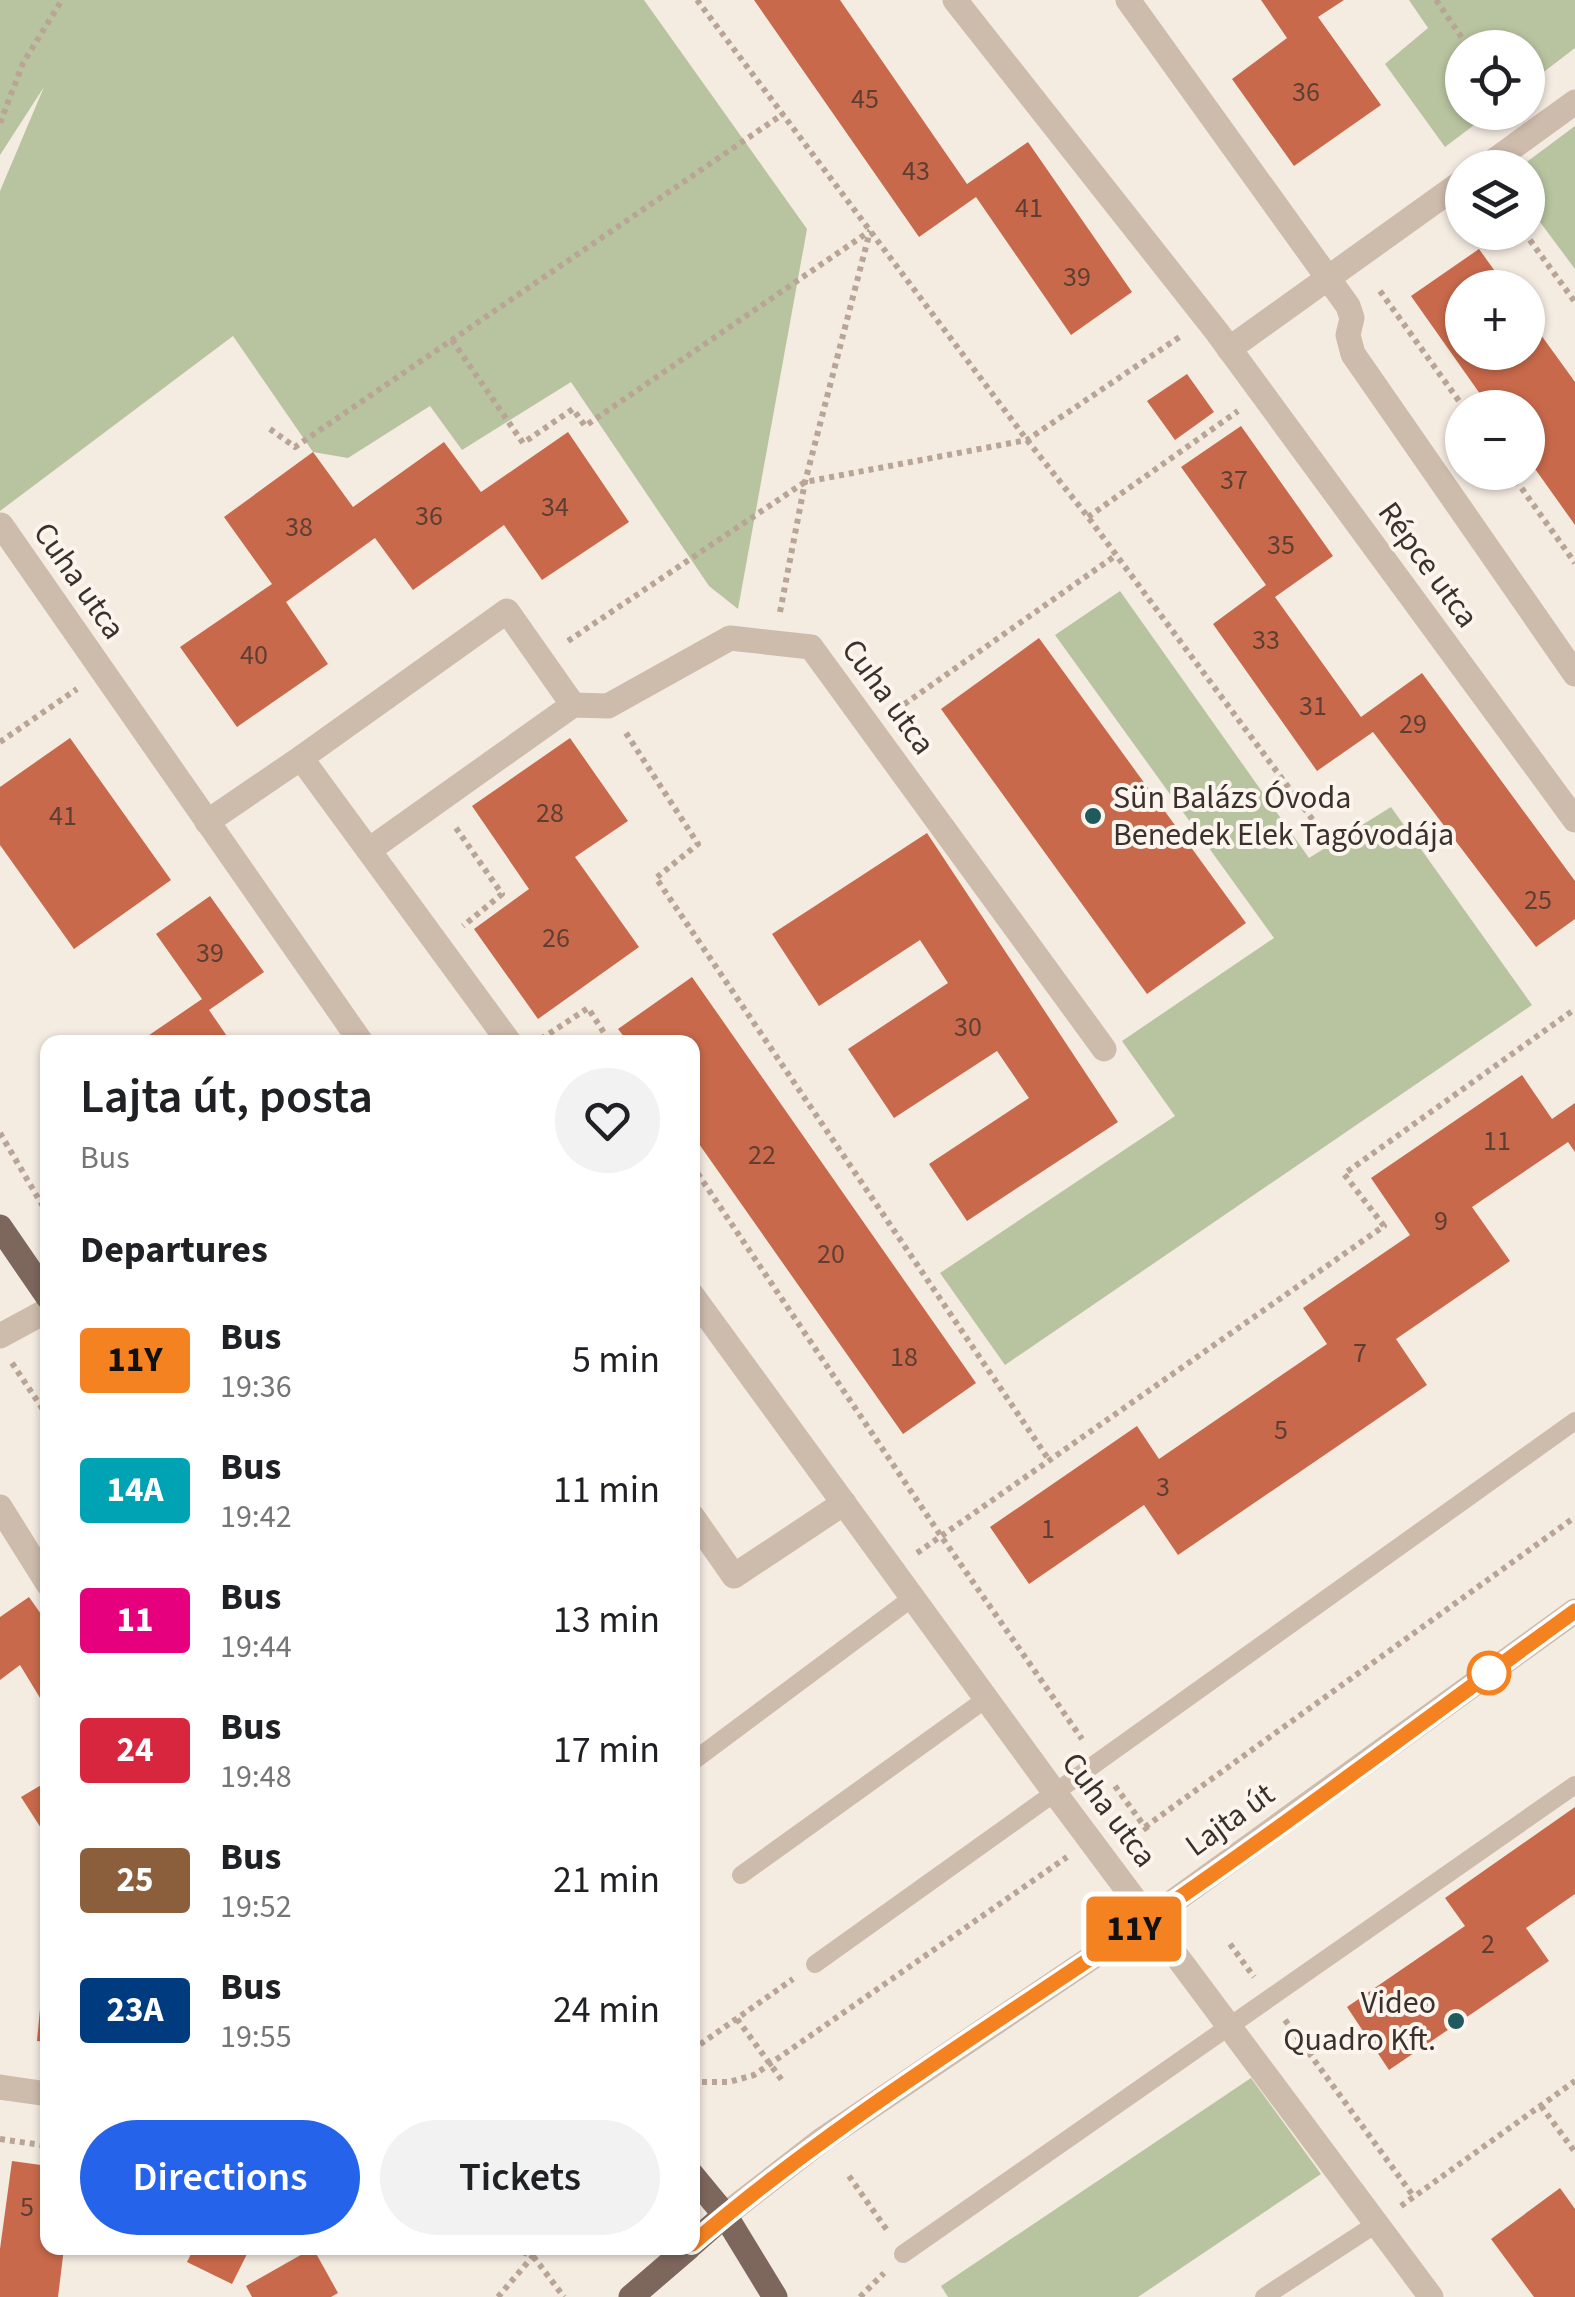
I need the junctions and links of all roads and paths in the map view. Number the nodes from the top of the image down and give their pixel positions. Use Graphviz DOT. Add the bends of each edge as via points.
graph roads {
  1 [pos="62,0"];
  2 [pos="697,0"];
  3 [pos="955,0"];
  4 [pos="1128,0"];
  5 [pos="1436,0"];
  6 [pos="1457,30"];
  7 [pos="1575,102"];
  8 [pos="782,114"];
  9 [pos="0,123"];
  10 [pos="1509,150"];
  11 [pos="1445,194"];
  12 [pos="870,230"];
  13 [pos="1537,250"];
  14 [pos="1328,279"];
  15 [pos="1575,302"];
  16 [pos="1208,319"];
  17 [pos="452,340"];
  18 [pos="1229,349"];
  19 [pos="1263,394"];
  20 [pos="270,429"];
  21 [pos="1027,440"];
  22 [pos="805,482"];
  23 [pos="1523,490"];
  24 [pos="1088,518"];
  25 [pos="1,525"];
  26 [pos="1115,556"];
  27 [pos="1575,563"];
  28 [pos="774,643"];
  29 [pos="542,658"];
  30 [pos="103,672"];
  31 [pos="1575,674"];
  32 [pos="573,705"];
  33 [pos="608,706"];
  34 [pos="870,728"];
  35 [pos="0,742"];
  36 [pos="301,758"];
  37 [pos="438,802"];
  38 [pos="1575,820"];
  39 [pos="207,822"];
  40 [pos="1314,824"];
  41 [pos="369,850"];
  42 [pos="472,939"];
  43 [pos="1575,1009"];
  44 [pos="532,1026"];
  45 [pos="356,1035"];
  46 [pos="503,1035"];
  47 [pos="538,1035"];
  48 [pos="550,1035"];
  49 [pos="605,1035"];
  50 [pos="1104,1049"];
  51 [pos="0,1133"];
  52 [pos="700,1177"];
  53 [pos="40,1201"];
  54 [pos="0,1227"];
  55 [pos="40,1285"];
  56 [pos="700,1306"];
  57 [pos="40,1317"];
  58 [pos="5,1348"];
  59 [pos="40,1403"];
  60 [pos="1575,1421"];
  61 [pos="1049,1460"];
  62 [pos="844,1503"];
  63 [pos="0,1507"];
  64 [pos="1575,1517"];
  65 [pos="700,1527"];
  66 [pos="940,1536"];
  67 [pos="892,1570"];
  68 [pos="40,1571"];
  69 [pos="912,1598"];
  70 [pos="1575,1611"];
  71 [pos="986,1699"];
  72 [pos="700,1756"];
  73 [pos="1098,1762"];
  74 [pos="1575,1785"];
  75 [pos="1056,1793"];
  76 [pos="1091,1840"];
  77 [pos="741,1874"];
  78 [pos="1149,1918"];
  79 [pos="1230,1944"];
  80 [pos="815,1964"];
  81 [pos="1270,1998"];
  82 [pos="737,2018"];
  83 [pos="1230,2027"];
  84 [pos="700,2044"];
  85 [pos="770,2065"];
  86 [pos="700,2082"];
  87 [pos="1575,2082"];
  88 [pos="784,2083"];
  89 [pos="0,2087"];
  90 [pos="40,2093"];
  91 [pos="1541,2106"];
  92 [pos="0,2139"];
  93 [pos="40,2145"];
  94 [pos="1575,2152"];
  95 [pos="849,2176"];
  96 [pos="700,2185"];
  97 [pos="1414,2197"];
  98 [pos="725,2216"];
  99 [pos="1376,2224"];
  100 [pos="700,2237"];
  101 [pos="903,2254"];
  102 [pos="680,2255"];
  103 [pos="533,2256"];
  104 [pos="498,2297"];
  105 [pos="564,2297"];
  106 [pos="631,2297"];
  107 [pos="775,2297"];
  108 [pos="1264,2297"];
  109 [pos="1431,2297"];
  1 -- 9 [label="path" via="22,63"];
  2 -- 8 [label="path"];
  3 -- 16 [label="street, Répce utca"];
  4 -- 14 [label="street, Répce utca"];
  5 -- 6 [label="path"];
  7 -- 10 [label="street"];
  8 -- 12 [label="path"];
  8 -- 17 [label="path"];
  11 -- 14 [label="street"];
  12 -- 17 [label="path" via="585,426 573,409 523,443"];
  12 -- 21 [label="path"];
  12 -- 22 [label="path"];
  13 -- 15 [label="path"];
  14 -- 18 [label="street"];
  14 -- 31 [label="street, Répce utca" via="1352,318 1353,354"];
  16 -- 18 [label="street, Répce utca"];
  16 -- 21 [label="path"];
  17 -- 20 [label="path" via="295,447"];
  18 -- 19 [label="street, Répce utca"];
  19 -- 24 [label="path"];
  19 -- 38 [label="street, Répce utca"];
  21 -- 22 [label="path"];
  21 -- 24 [label="path"];
  22 -- 28 [label="path"];
  22 -- 29 [label="path"];
  23 -- 27 [label="path"];
  24 -- 26 [label="path"];
  25 -- 30 [label="street, Cuha utca"];
  26 -- 34 [label="path"];
  26 -- 40 [label="path"];
  28 -- 33 [label="street, Cuha utca" via="730,638"];
  28 -- 34 [label="street, Cuha utca" via="811,647"];
  29 -- 32 [label="street"];
  29 -- 36 [label="street" via="507,611"];
  30 -- 35 [label="path"];
  30 -- 39 [label="street, Cuha utca"];
  32 -- 33 [label="street"];
  32 -- 37 [label="street"];
  33 -- 61 [label="path" via="698,844 656,878"];
  34 -- 50 [label="street, Cuha utca"];
  36 -- 39 [label="street"];
  36 -- 41 [label="street"];
  37 -- 41 [label="street"];
  37 -- 42 [label="path" via="502,894 462,925"];
  39 -- 45 [label="street, Cuha utca"];
  41 -- 46 [label="street"];
  43 -- 61 [label="path" via="1344,1174 1384,1226"];
  44 -- 47 [label="path"];
  48 -- 49 [label="path" via="588,1008"];
  51 -- 53 [label="path"];
  52 -- 66 [label="path"];
  54 -- 55 [label="main road"];
  56 -- 62 [label="street, Cuha utca"];
  57 -- 58 [label="street"];
  58 -- 59 [label="path"];
  60 -- 73 [label="lane"];
  61 -- 66 [label="path"];
  62 -- 65 [label="street" via="734,1576"];
  62 -- 67 [label="street, Cuha utca"];
  63 -- 68 [label="street"];
  64 -- 73 [label="path" via="1147,1830"];
  66 -- 67 [label="path"];
  66 -- 73 [label="path"];
  67 -- 69 [label="street, Cuha utca"];
  69 -- 71 [label="street, Cuha utca"];
  69 -- 72 [label="lane"];
  70 -- 78 [label="street, Lajta út"];
  71 -- 75 [label="street, Cuha utca"];
  71 -- 77 [label="lane"];
  73 -- 75 [label="lane"];
  74 -- 81 [label="lane"];
  75 -- 76 [label="street, Cuha utca"];
  75 -- 80 [label="lane"];
  76 -- 78 [label="street, Cuha utca"];
  76 -- 85 [label="path"];
  78 -- 83 [label="street, Cuha utca"];
  78 -- 98 [label="street, Lajta út" via="823,2139"];
  79 -- 81 [label="path"];
  80 -- 82 [label="path"];
  81 -- 83 [label="lane"];
  81 -- 97 [label="path"];
  82 -- 84 [label="path"];
  82 -- 85 [label="path"];
  83 -- 99 [label="street, Cuha utca"];
  83 -- 101 [label="lane"];
  85 -- 86 [label="path" via="729,2082"];
  85 -- 88 [label="path"];
  87 -- 91 [label="path"];
  89 -- 90 [label="street"];
  91 -- 94 [label="path"];
  91 -- 97 [label="path"];
  92 -- 93 [label="path"];
  95 -- 101 [label="path"];
  96 -- 98 [label="main road"];
  97 -- 99 [label="path"];
  98 -- 100 [label="main road"];
  98 -- 107 [label="main road"];
  99 -- 108 [label="lane"];
  99 -- 109 [label="street, Cuha utca"];
  102 -- 106 [label="main road"];
  103 -- 104 [label="path"];
  103 -- 105 [label="path"];
}
